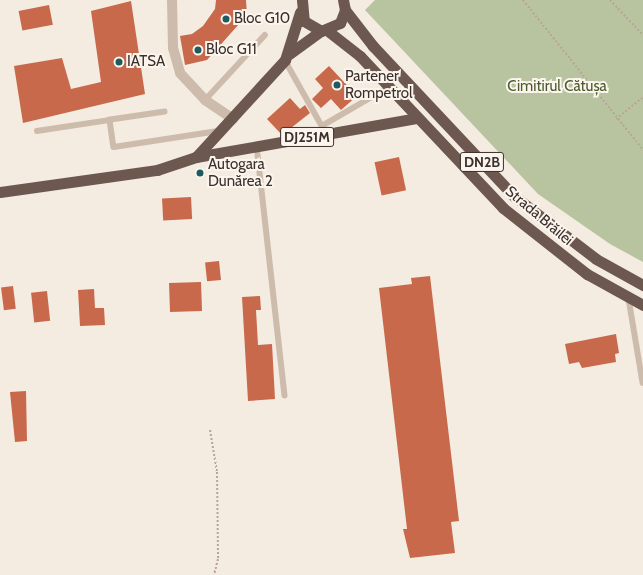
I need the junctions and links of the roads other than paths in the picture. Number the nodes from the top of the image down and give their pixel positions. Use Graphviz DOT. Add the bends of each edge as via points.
graph roads {
  1 [pos="172,0"];
  2 [pos="302,0"];
  3 [pos="344,5"];
  4 [pos="300,12"];
  5 [pos="324,31"];
  6 [pos="265,35"];
  7 [pos="287,57"];
  8 [pos="389,87"];
  9 [pos="205,100"];
  10 [pos="164,112"];
  11 [pos="418,118"];
  12 [pos="233,119"];
  13 [pos="110,120"];
  14 [pos="222,130"];
  15 [pos="322,130"];
  16 [pos="37,131"];
  17 [pos="257,146"];
  18 [pos="196,157"];
  19 [pos="0,192"];
  20 [pos="643,285"];
  21 [pos="629,299"];
  22 [pos="643,305"];
  23 [pos="643,383"];
  24 [pos="285,395"];
  1 -- 9 [label="street" via="176,60 180,73"];
  2 -- 4 [label="highway"];
  3 -- 5 [label="highway, Strada Brăilei / DN2B" via="340,23"];
  3 -- 20 [label="highway, Strada Brăilei / DN2B" via="373,46 514,196 596,259"];
  4 -- 5 [label="highway, Strada Brăilei / DN2B" via="304,21"];
  4 -- 7 [label="highway, DJ251M"];
  5 -- 7 [label="highway, DJ251M"];
  5 -- 8 [label="highway, Strada Brăilei / DN2B" via="360,56"];
  6 -- 9 [label="lane"];
  7 -- 12 [label="highway, DJ251M"];
  7 -- 15 [label="lane"];
  8 -- 11 [label="highway, Strada Brăilei / DN2B"];
  8 -- 15 [label="lane"];
  9 -- 12 [label="street"];
  10 -- 13 [label="lane"];
  11 -- 15 [label="highway, DJ251M"];
  11 -- 21 [label="highway, Strada Brăilei / DN2B" via="503,208 545,243"];
  12 -- 14 [label="highway, DJ251M"];
  13 -- 14 [label="lane" via="114,147"];
  13 -- 16 [label="lane"];
  14 -- 18 [label="highway, DJ251M"];
  15 -- 17 [label="highway, DJ251M"];
  17 -- 18 [label="highway, DJ251M"];
  17 -- 24 [label="lane"];
  18 -- 19 [label="highway, DJ251M" via="157,170"];
  21 -- 22 [label="highway, Strada Brăilei / DN2B"];
  21 -- 23 [label="lane"];
}
